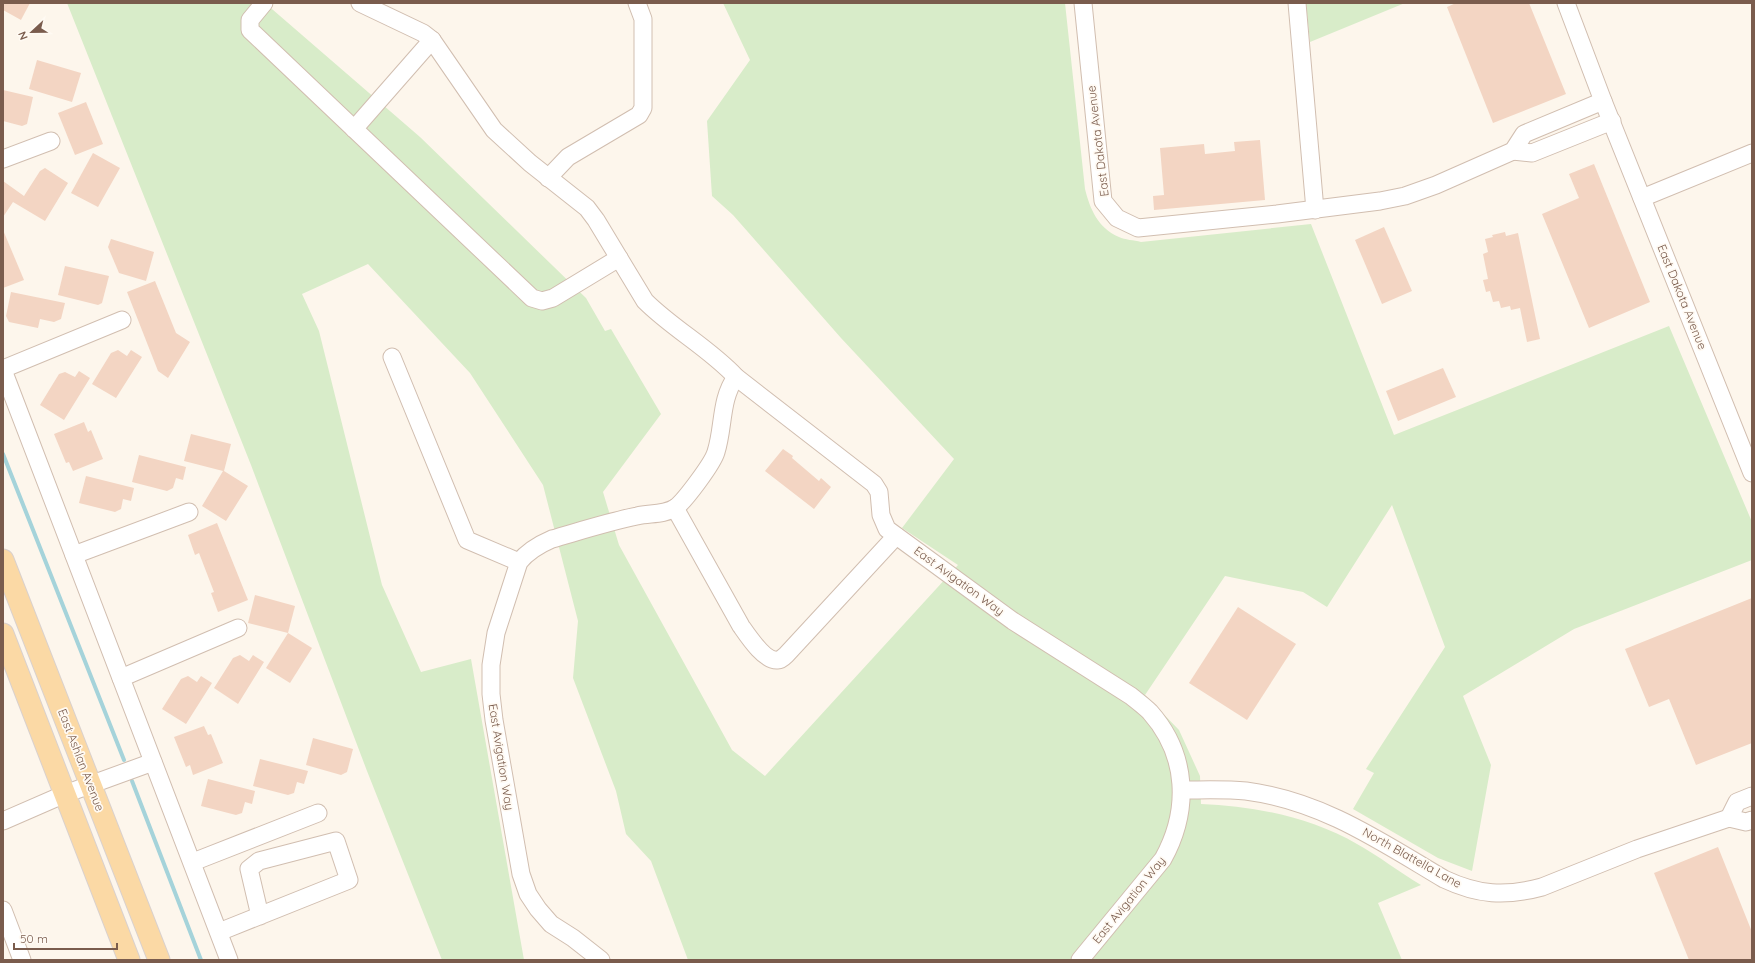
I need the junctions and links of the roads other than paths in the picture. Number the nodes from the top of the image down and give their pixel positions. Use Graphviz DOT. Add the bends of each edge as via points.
graph roads {
  1 [pos="264,3"];
  2 [pos="360,3"];
  3 [pos="637,3"];
  4 [pos="1083,3"];
  5 [pos="1297,3"];
  6 [pos="1566,3"];
  7 [pos="432,40"];
  8 [pos="1603,101"];
  9 [pos="1612,121"];
  10 [pos="354,129"];
  11 [pos="51,140"];
  12 [pos="1513,151"];
  13 [pos="1752,153"];
  14 [pos="3,159"];
  15 [pos="548,178"];
  16 [pos="1642,198"];
  17 [pos="1315,210"];
  18 [pos="619,258"];
  19 [pos="122,320"];
  20 [pos="392,356"];
  21 [pos="3,369"];
  22 [pos="736,377"];
  23 [pos="1752,473"];
  24 [pos="675,508"];
  25 [pos="189,512"];
  26 [pos="896,536"];
  27 [pos="74,555"];
  28 [pos="3,560"];
  29 [pos="519,562"];
  30 [pos="238,628"];
  31 [pos="3,634"];
  32 [pos="121,678"];
  33 [pos="153,762"];
  34 [pos="90,786"];
  35 [pos="1182,790"];
  36 [pos="65,794"];
  37 [pos="1752,796"];
  38 [pos="318,813"];
  39 [pos="1729,818"];
  40 [pos="1752,820"];
  41 [pos="3,821"];
  42 [pos="192,862"];
  43 [pos="3,910"];
  44 [pos="260,916"];
  45 [pos="219,932"];
  46 [pos="22,960"];
  47 [pos="129,960"];
  48 [pos="159,960"];
  49 [pos="230,960"];
  50 [pos="601,960"];
  51 [pos="1080,960"];
  1 -- 10 [label="street" via="250,20 250,30"];
  2 -- 7 [label="street" via="423,33"];
  3 -- 15 [label="street" via="643,19 643,108 639,115 568,157"];
  4 -- 17 [label="street, East Dakota Avenue" via="1103,201 1118,218 1138,228"];
  5 -- 17 [label="street"];
  6 -- 8 [label="street, East Dakota Avenue"];
  7 -- 10 [label="street"];
  7 -- 15 [label="street, East Avigation Way" via="494,130"];
  8 -- 9 [label="street, East Dakota Avenue"];
  8 -- 12 [label="street" via="1524,134"];
  9 -- 12 [label="street, East Dakota Avenue" via="1532,153"];
  9 -- 16 [label="street, East Dakota Avenue"];
  10 -- 18 [label="street" via="532,298 542,301 553,298"];
  11 -- 14 [label="street"];
  12 -- 17 [label="street, East Dakota Avenue" via="1405,196"];
  13 -- 16 [label="street"];
  15 -- 18 [label="street, East Avigation Way" via="587,208"];
  16 -- 23 [label="street, East Dakota Avenue"];
  18 -- 22 [label="street, East Avigation Way" via="645,301 717,358"];
  19 -- 21 [label="street"];
  20 -- 29 [label="street" via="467,540"];
  21 -- 27 [label="street"];
  22 -- 24 [label="street" via="726,395 714,458"];
  22 -- 26 [label="street, East Avigation Way" via="874,484 879,492 881,515 886,529"];
  24 -- 26 [label="street" via="741,626 751,641 769,659 778,660 786,655"];
  24 -- 29 [label="street, East Avigation Way" via="664,513 616,521 552,539 526,553"];
  25 -- 27 [label="street"];
  26 -- 35 [label="street, East Avigation Way" via="1013,621 1131,696 1149,711 1163,729 1172,747"];
  27 -- 32 [label="street"];
  28 -- 34 [label="main road, East Ashlan Avenue"];
  29 -- 50 [label="street, East Avigation Way" via="496,633 491,665 491,694 521,874 538,909 551,924"];
  30 -- 32 [label="street"];
  31 -- 36 [label="main road"];
  32 -- 33 [label="street"];
  33 -- 34 [label="street"];
  33 -- 42 [label="street"];
  34 -- 36 [label="street"];
  34 -- 48 [label="main road, East Ashlan Avenue"];
  35 -- 39 [label="street, North Blattella Lane" via="1245,791 1307,805 1352,824 1460,886 1492,894 1526,892 1542,887 1637,849"];
  35 -- 51 [label="street, East Avigation Way" via="1178,825 1173,842 1163,859"];
  36 -- 41 [label="street"];
  36 -- 47 [label="main road"];
  37 -- 39 [label="street" via="1737,802"];
  38 -- 42 [label="street"];
  39 -- 40 [label="street, North Blattella Lane" via="1746,822"];
  42 -- 45 [label="street"];
  43 -- 46 [label="street"];
  44 -- 44 [label="street" via="349,880 336,841 259,861 249,869"];
  44 -- 45 [label="street"];
  45 -- 49 [label="street"];
}
